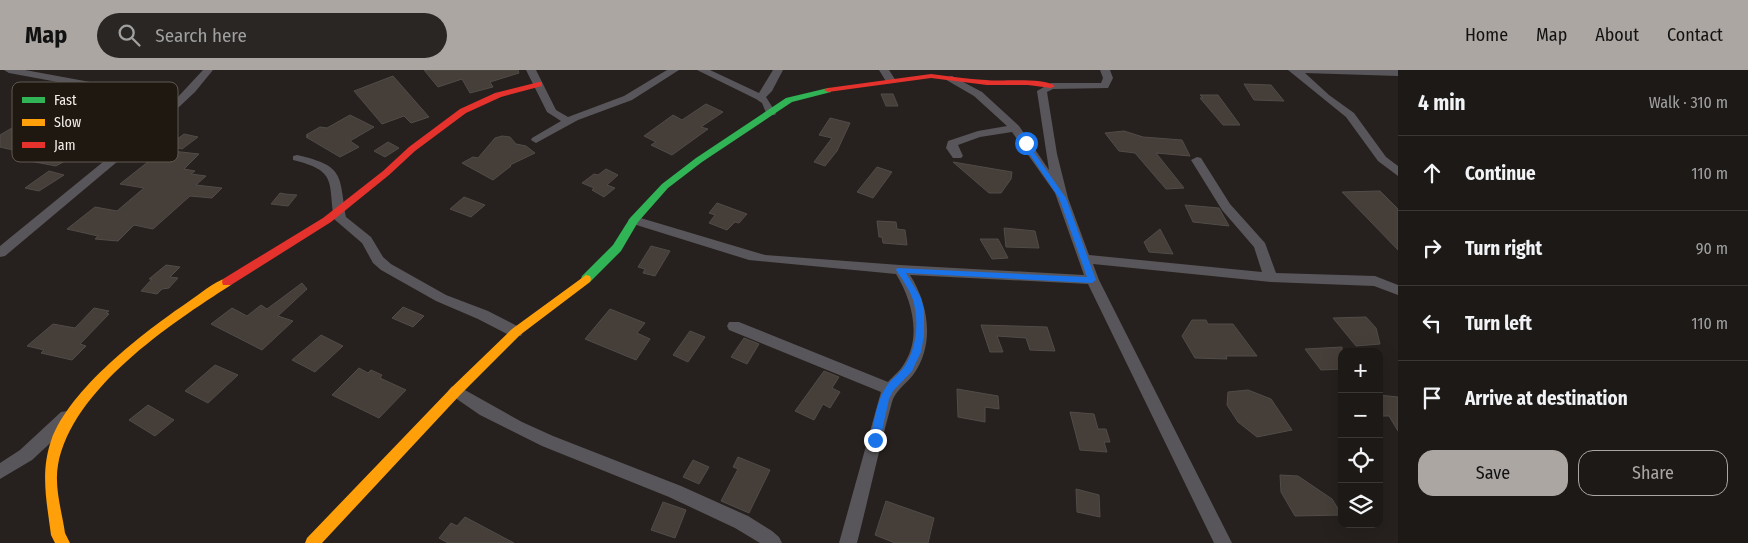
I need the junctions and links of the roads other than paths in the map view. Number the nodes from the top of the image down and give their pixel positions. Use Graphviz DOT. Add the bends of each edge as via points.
graph roads {
  1 [pos="9,70"];
  2 [pos="208,70"];
  3 [pos="531,70"];
  4 [pos="674,70"];
  5 [pos="702,70"];
  6 [pos="778,70"];
  7 [pos="884,70"];
  8 [pos="1105,70"];
  9 [pos="1289,70"];
  10 [pos="1297,70"];
  11 [pos="1398,73"];
  12 [pos="948,78"];
  13 [pos="74,82"];
  14 [pos="891,82"];
  15 [pos="539,84"];
  16 [pos="1050,86"];
  17 [pos="760,97"];
  18 [pos="178,100"];
  19 [pos="772,113"];
  20 [pos="568,121"];
  21 [pos="1015,128"];
  22 [pos="536,140"];
  23 [pos="957,156"];
  24 [pos="297,158"];
  25 [pos="1197,160"];
  26 [pos="110,162"];
  27 [pos="1398,172"];
  28 [pos="1062,198"];
  29 [pos="338,211"];
  30 [pos="634,220"];
  31 [pos="0,253"];
  32 [pos="1084,259"];
  33 [pos="900,270"];
  34 [pos="1271,277"];
  35 [pos="1092,280"];
  36 [pos="1398,290"];
  37 [pos="734,326"];
  38 [pos="516,332"];
  39 [pos="889,389"];
  40 [pos="456,391"];
  41 [pos="70,415"];
  42 [pos="0,472"];
  43 [pos="58,540"];
  44 [pos="312,543"];
  45 [pos="773,543"];
  46 [pos="848,543"];
  47 [pos="1223,543"];
  1 -- 13 [label="street"];
  2 -- 18 [label="street"];
  3 -- 15 [label="street"];
  4 -- 20 [label="street" via="628,98"];
  5 -- 17 [label="street"];
  6 -- 17 [label="street"];
  7 -- 14 [label="street"];
  8 -- 16 [label="street" via="1108,78 1104,86"];
  9 -- 10 [label="street"];
  10 -- 11 [label="street"];
  10 -- 27 [label="street" via="1350,115 1382,159"];
  12 -- 14 [label="street" via="931,76"];
  12 -- 16 [label="street"];
  12 -- 21 [label="street" via="978,94"];
  14 -- 19 [label="street" via="802,95 788,100"];
  15 -- 20 [label="street" via="552,112"];
  15 -- 29 [label="street" via="498,95 463,110"];
  16 -- 28 [label="street" via="1042,91 1041,96"];
  17 -- 19 [label="street"];
  19 -- 30 [label="street" via="665,186"];
  20 -- 22 [label="street"];
  21 -- 23 [label="street" via="978,134 952,143"];
  21 -- 28 [label="street"];
  24 -- 29 [label="street" via="323,166 332,175 338,189"];
  25 -- 34 [label="street" via="1226,207 1260,246"];
  26 -- 31 [label="street"];
  28 -- 32 [label="street"];
  29 -- 38 [label="street" via="344,224 367,240 378,260 386,266 441,298"];
  29 -- 41 [label="street" via="188,306 135,348"];
  30 -- 33 [label="street" via="749,256"];
  30 -- 38 [label="street" via="617,248 590,276"];
  32 -- 34 [label="street"];
  32 -- 35 [label="street"];
  33 -- 35 [label="street"];
  33 -- 39 [label="street" via="917,298 920,336 917,352 908,369"];
  34 -- 36 [label="street" via="1375,281"];
  35 -- 47 [label="street"];
  37 -- 39 [label="street"];
  38 -- 40 [label="street"];
  39 -- 46 [label="street"];
  40 -- 44 [label="street"];
  40 -- 45 [label="street" via="510,425 546,442 667,487 745,522"];
  41 -- 42 [label="street" via="26,455"];
  41 -- 43 [label="street" via="56,445 51,467"];
}
